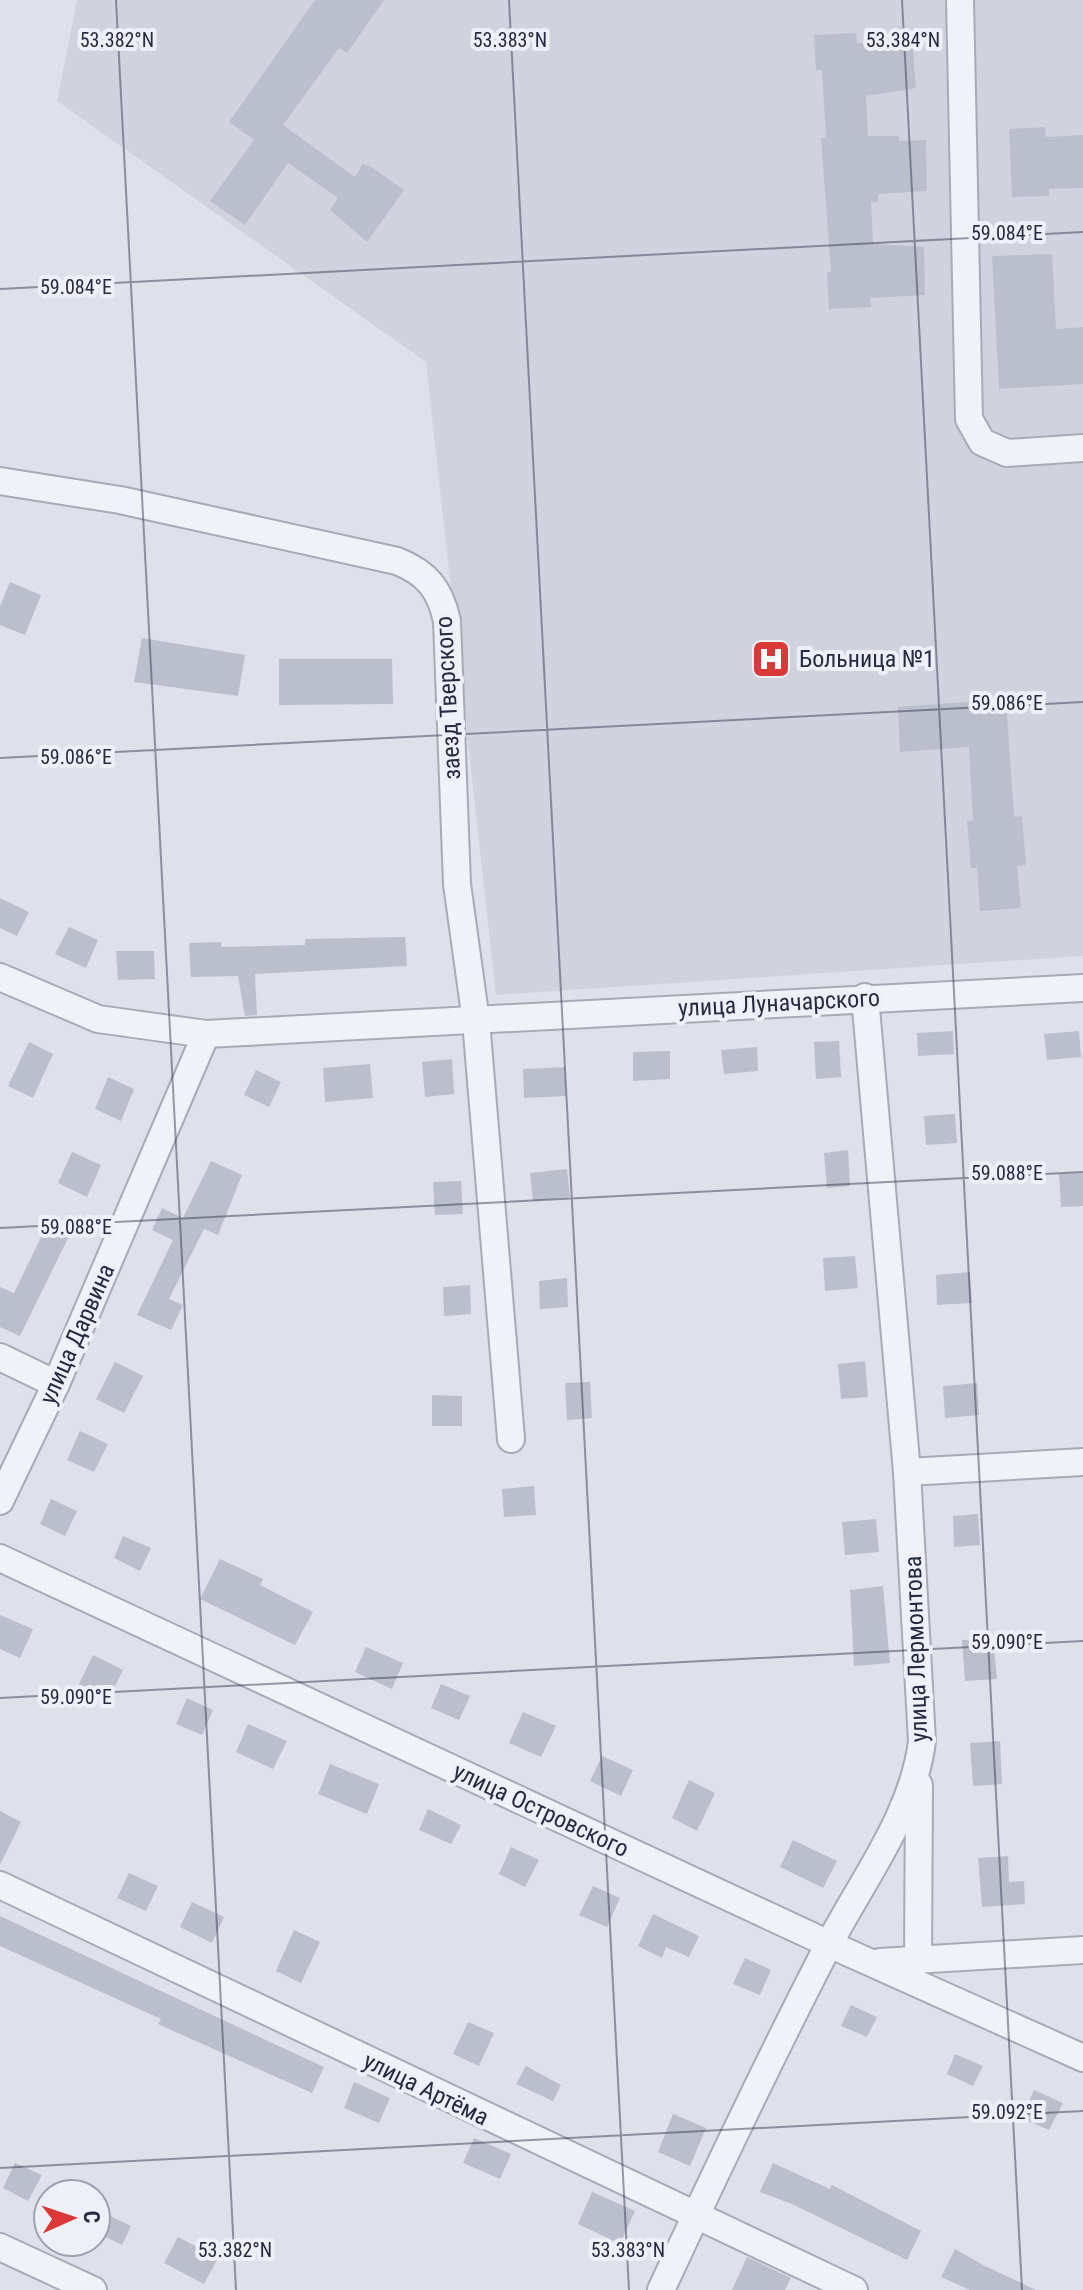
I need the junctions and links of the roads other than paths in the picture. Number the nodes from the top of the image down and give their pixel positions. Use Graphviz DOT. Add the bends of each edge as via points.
graph roads {
  1 [pos="960,0"];
  2 [pos="1083,448"];
  3 [pos="0,481"];
  4 [pos="0,977"];
  5 [pos="1083,988"];
  6 [pos="865,997"];
  7 [pos="476,1021"];
  8 [pos="206,1034"];
  9 [pos="0,1357"];
  10 [pos="56,1384"];
  11 [pos="511,1439"];
  12 [pos="1083,1462"];
  13 [pos="907,1472"];
  14 [pos="0,1501"];
  15 [pos="0,1558"];
  16 [pos="919,1769"];
  17 [pos="0,1885"];
  18 [pos="829,1944"];
  19 [pos="1083,1950"];
  20 [pos="918,1960"];
  21 [pos="876,1963"];
  22 [pos="1083,2058"];
  23 [pos="695,2217"];
  24 [pos="0,2247"];
  25 [pos="93,2290"];
  26 [pos="661,2290"];
  27 [pos="854,2290"];
  1 -- 2 [label="street" via="969,419 982,442 1007,453"];
  3 -- 7 [label="street, заезд Тверского" via="120,500 397,561 432,582 447,621 457,884"];
  4 -- 8 [label="street, улица Луначарского" via="98,1019"];
  5 -- 6 [label="street, улица Луначарского"];
  6 -- 7 [label="street, улица Луначарского"];
  6 -- 13 [label="street, улица Лермонтова"];
  7 -- 8 [label="street, улица Луначарского"];
  7 -- 11 [label="street"];
  8 -- 10 [label="street, улица Дарвина"];
  9 -- 10 [label="street"];
  10 -- 14 [label="street, улица Дарвина"];
  12 -- 13 [label="street"];
  13 -- 16 [label="street, улица Лермонтова" via="922,1741"];
  15 -- 18 [label="street, улица Островского"];
  16 -- 18 [label="street, улица Лермонтова" via="907,1802"];
  16 -- 20 [label="street"];
  17 -- 23 [label="street, улица Артёма"];
  18 -- 21 [label="street, улица Островского"];
  18 -- 23 [label="street, улица Лермонтова"];
  19 -- 20 [label="street"];
  20 -- 21 [label="street"];
  21 -- 22 [label="street, улица Островского"];
  23 -- 26 [label="street, улица Лермонтова"];
  23 -- 27 [label="street, улица Артёма"];
  24 -- 25 [label="street"];
}
